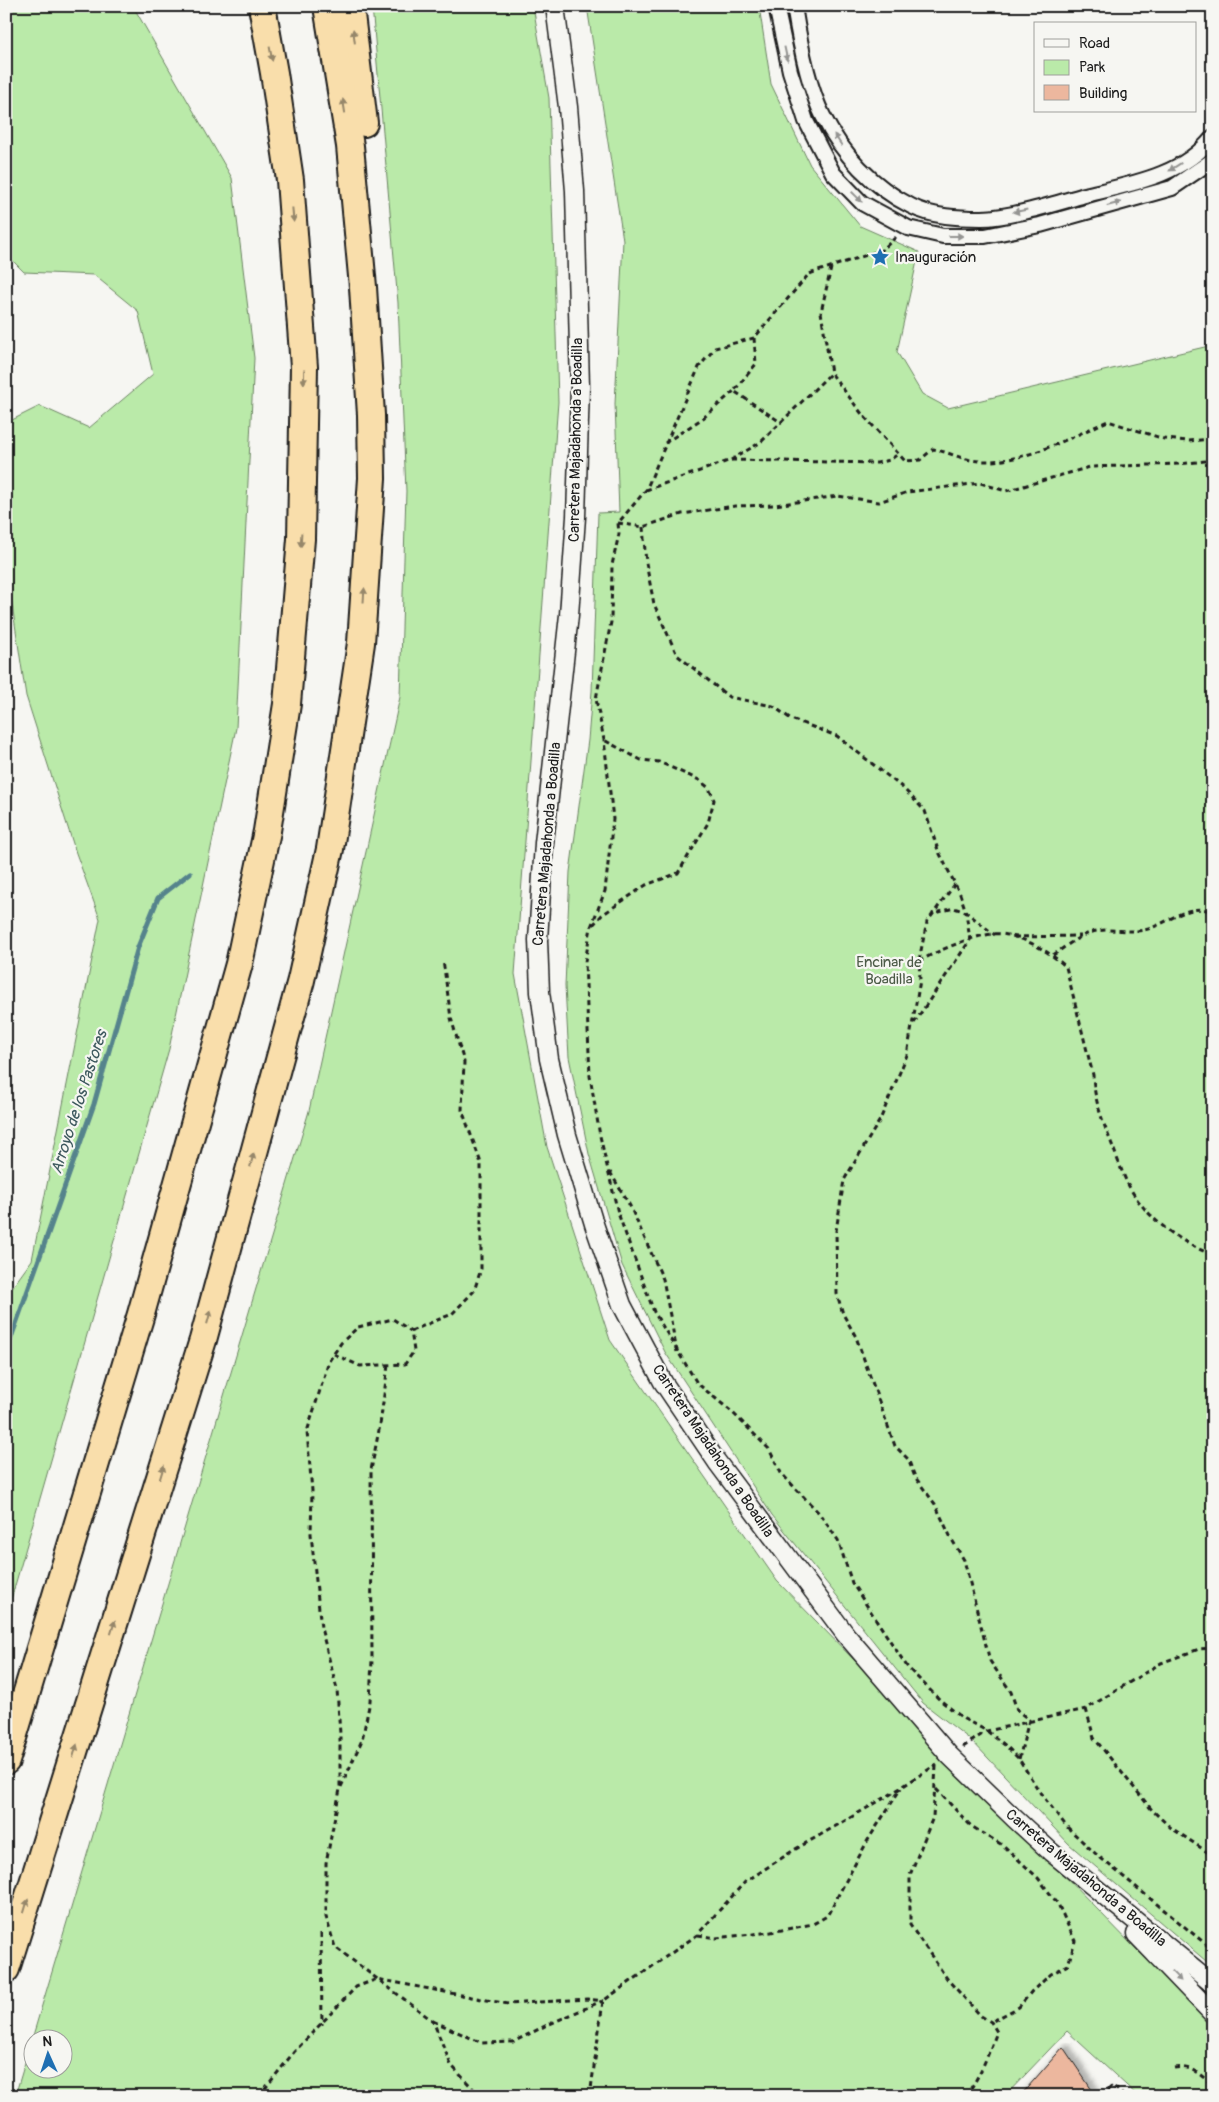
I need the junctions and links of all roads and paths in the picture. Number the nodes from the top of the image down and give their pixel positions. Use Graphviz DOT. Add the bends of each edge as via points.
graph roads {
  1 [pos="262,6"];
  2 [pos="327,6"];
  3 [pos="350,6"];
  4 [pos="555,6"];
  5 [pos="776,6"];
  6 [pos="794,6"];
  7 [pos="1213,137"];
  8 [pos="1213,160"];
  9 [pos="908,228"];
  10 [pos="832,267"];
  11 [pos="754,338"];
  12 [pos="831,373"];
  13 [pos="734,391"];
  14 [pos="371,416"];
  15 [pos="782,423"];
  16 [pos="1213,439"];
  17 [pos="665,443"];
  18 [pos="898,454"];
  19 [pos="731,460"];
  20 [pos="1213,460"];
  21 [pos="646,490"];
  22 [pos="618,523"];
  23 [pos="643,527"];
  24 [pos="604,740"];
  25 [pos="955,884"];
  26 [pos="966,912"];
  27 [pos="1213,912"];
  28 [pos="932,914"];
  29 [pos="591,927"];
  30 [pos="995,935"];
  31 [pos="1084,936"];
  32 [pos="1011,937"];
  33 [pos="970,940"];
  34 [pos="1053,955"];
  35 [pos="443,960"];
  36 [pos="919,961"];
  37 [pos="912,1024"];
  38 [pos="608,1170"];
  39 [pos="1213,1255"];
  40 [pos="411,1331"];
  41 [pos="334,1354"];
  42 [pos="678,1355"];
  43 [pos="388,1365"];
  44 [pos="1213,1648"];
  45 [pos="1086,1709"];
  46 [pos="1029,1720"];
  47 [pos="988,1731"];
  48 [pos="1019,1759"];
  49 [pos="943,1760"];
  50 [pos="6,1761"];
  51 [pos="902,1787"];
  52 [pos="340,1789"];
  53 [pos="936,1790"];
  54 [pos="1213,1856"];
  55 [pos="1109,1900"];
  56 [pos="321,1933"];
  57 [pos="697,1935"];
  58 [pos="1213,1950"];
  59 [pos="6,1970"];
  60 [pos="377,1979"];
  61 [pos="1213,1984"];
  62 [pos="603,2001"];
  63 [pos="1213,2014"];
  64 [pos="433,2021"];
  65 [pos="991,2022"];
  66 [pos="322,2025"];
  67 [pos="1175,2068"];
  68 [pos="1213,2085"];
  69 [pos="259,2096"];
  70 [pos="480,2096"];
  71 [pos="590,2096"];
  72 [pos="965,2096"];
  73 [pos="1102,2096"];
  74 [pos="1124,2096"];
  1 -- 50 [label="highway, one-way" via="290,180 304,367 301,538 287,704 267,831 239,964 141,1314"];
  14 -- 2 [label="highway, one-way" via="350,146"];
  14 -- 3 [label="highway, one-way" via="380,325 367,150"];
  4 -- 49 [label="street, Carretera Majadahonda a Boadilla" via="575,190 580,387 573,556 544,843 538,940 540,992 549,1059 567,1135 622,1305 663,1382 717,1462 834,1620"];
  5 -- 9 [label="street, one-way" via="790,72 806,121 833,173 862,203"];
  7 -- 6 [label="street, one-way" via="1203,149 1166,173 1036,208 984,218 945,216 912,207 876,184 857,165 822,115 806,68"];
  9 -- 8 [label="street, one-way" via="943,236 985,236 1040,225 1172,188"];
  9 -- 10 [label="path" via="882,250"];
  10 -- 11 [label="path" via="809,274"];
  10 -- 12 [label="path" via="821,312"];
  11 -- 13 [label="path" via="756,364"];
  11 -- 17 [label="path" via="715,348 699,367"];
  12 -- 15 [label="path"];
  12 -- 18 [label="path"];
  13 -- 15 [label="path"];
  13 -- 17 [label="path"];
  59 -- 14 [label="highway, one-way" via="203,1340 301,980 330,849 361,643 372,478"];
  15 -- 19 [label="path" via="762,442"];
  16 -- 18 [label="path" via="1164,439 1108,421 1040,452 1009,459 982,462 933,449 920,460 905,461"];
  17 -- 21 [label="path"];
  18 -- 19 [label="path" via="877,463"];
  19 -- 21 [label="path"];
  20 -- 23 [label="path" via="1090,467 1006,490 980,483 908,492 879,502 838,496 775,505 735,506 682,514"];
  21 -- 22 [label="path"];
  22 -- 23 [label="path"];
  22 -- 24 [label="path" via="619,534 612,565 611,622 596,699"];
  23 -- 25 [label="path" via="654,604 677,655 729,697 773,706 791,719 837,736 903,788 925,811 938,850"];
  24 -- 29 [label="path" via="613,819 605,891"];
  24 -- 29 [label="path" via="641,760 659,762 699,780 710,788 714,800 708,823 678,873 646,886 602,915"];
  25 -- 26 [label="path"];
  25 -- 28 [label="path"];
  26 -- 28 [label="path" via="954,908"];
  26 -- 30 [label="path"];
  26 -- 33 [label="path"];
  27 -- 31 [label="path" via="1192,911 1173,916 1142,931 1097,931"];
  28 -- 36 [label="path" via="926,922"];
  29 -- 38 [label="path" via="585,962 590,1076"];
  30 -- 32 [label="path"];
  30 -- 33 [label="path"];
  31 -- 32 [label="path"];
  31 -- 34 [label="path"];
  32 -- 34 [label="path"];
  33 -- 36 [label="path"];
  33 -- 37 [label="path"];
  34 -- 39 [label="path" via="1066,967 1093,1075 1094,1093 1130,1190 1169,1231"];
  35 -- 40 [label="path" via="451,1018 464,1062 462,1110 481,1163 481,1269 474,1291 452,1314"];
  36 -- 37 [label="path" via="920,980"];
  37 -- 46 [label="path" via="907,1055 890,1098 844,1180 836,1231 837,1294 895,1446 908,1459 915,1477 935,1504 964,1560 990,1661 1011,1692 1017,1710"];
  38 -- 42 [label="path" via="618,1213 638,1270 654,1312"];
  38 -- 42 [label="path" via="630,1206 663,1279"];
  40 -- 41 [label="path" via="393,1319 358,1326"];
  40 -- 43 [label="path" via="414,1351 405,1364"];
  41 -- 43 [label="path" via="360,1366"];
  41 -- 52 [label="path" via="307,1432 312,1491 311,1534 321,1628 337,1689"];
  42 -- 47 [label="path" via="697,1384 732,1412 769,1450 781,1473 819,1513 838,1540 852,1583 908,1668 964,1719"];
  43 -- 52 [label="path" via="371,1470 370,1701 362,1740"];
  44 -- 45 [label="path" via="1199,1649 1162,1663"];
  45 -- 46 [label="path"];
  45 -- 54 [label="path" via="1094,1738 1146,1804 1170,1827"];
  46 -- 47 [label="path"];
  46 -- 48 [label="path"];
  47 -- 48 [label="path"];
  47 -- 49 [label="path"];
  48 -- 58 [label="path" via="1067,1827"];
  49 -- 51 [label="path"];
  49 -- 53 [label="path"];
  49 -- 55 [label="street, Carretera Majadahonda a Boadilla"];
  51 -- 57 [label="path" via="745,1882"];
  51 -- 57 [label="path" via="868,1840 827,1916 813,1924 771,1932 716,1938"];
  52 -- 60 [label="path" via="326,1863 326,1917 335,1947"];
  53 -- 65 [label="path" via="933,1817 910,1875 910,1925 948,1980 981,2016"];
  53 -- 65 [label="path" via="971,1826 1004,1846 1038,1878 1058,1904 1075,1941 1068,1965 1044,1980 1019,2007"];
  55 -- 61 [label="street, Carretera Majadahonda a Boadilla"];
  55 -- 63 [label="street, one-way" via="1133,1931"];
  56 -- 66 [label="path"];
  57 -- 62 [label="path"];
  60 -- 62 [label="path" via="508,2004 587,1998"];
  60 -- 64 [label="path"];
  60 -- 66 [label="path" via="356,1987"];
  62 -- 64 [label="path" via="513,2042 482,2043"];
  62 -- 71 [label="path"];
  64 -- 70 [label="path" via="451,2065"];
  65 -- 72 [label="path" via="997,2032"];
  66 -- 69 [label="path" via="294,2052"];
  67 -- 68 [label="path" via="1185,2066 1195,2070"];
  73 -- 74 [label="path" via="1112,2085"];
}
